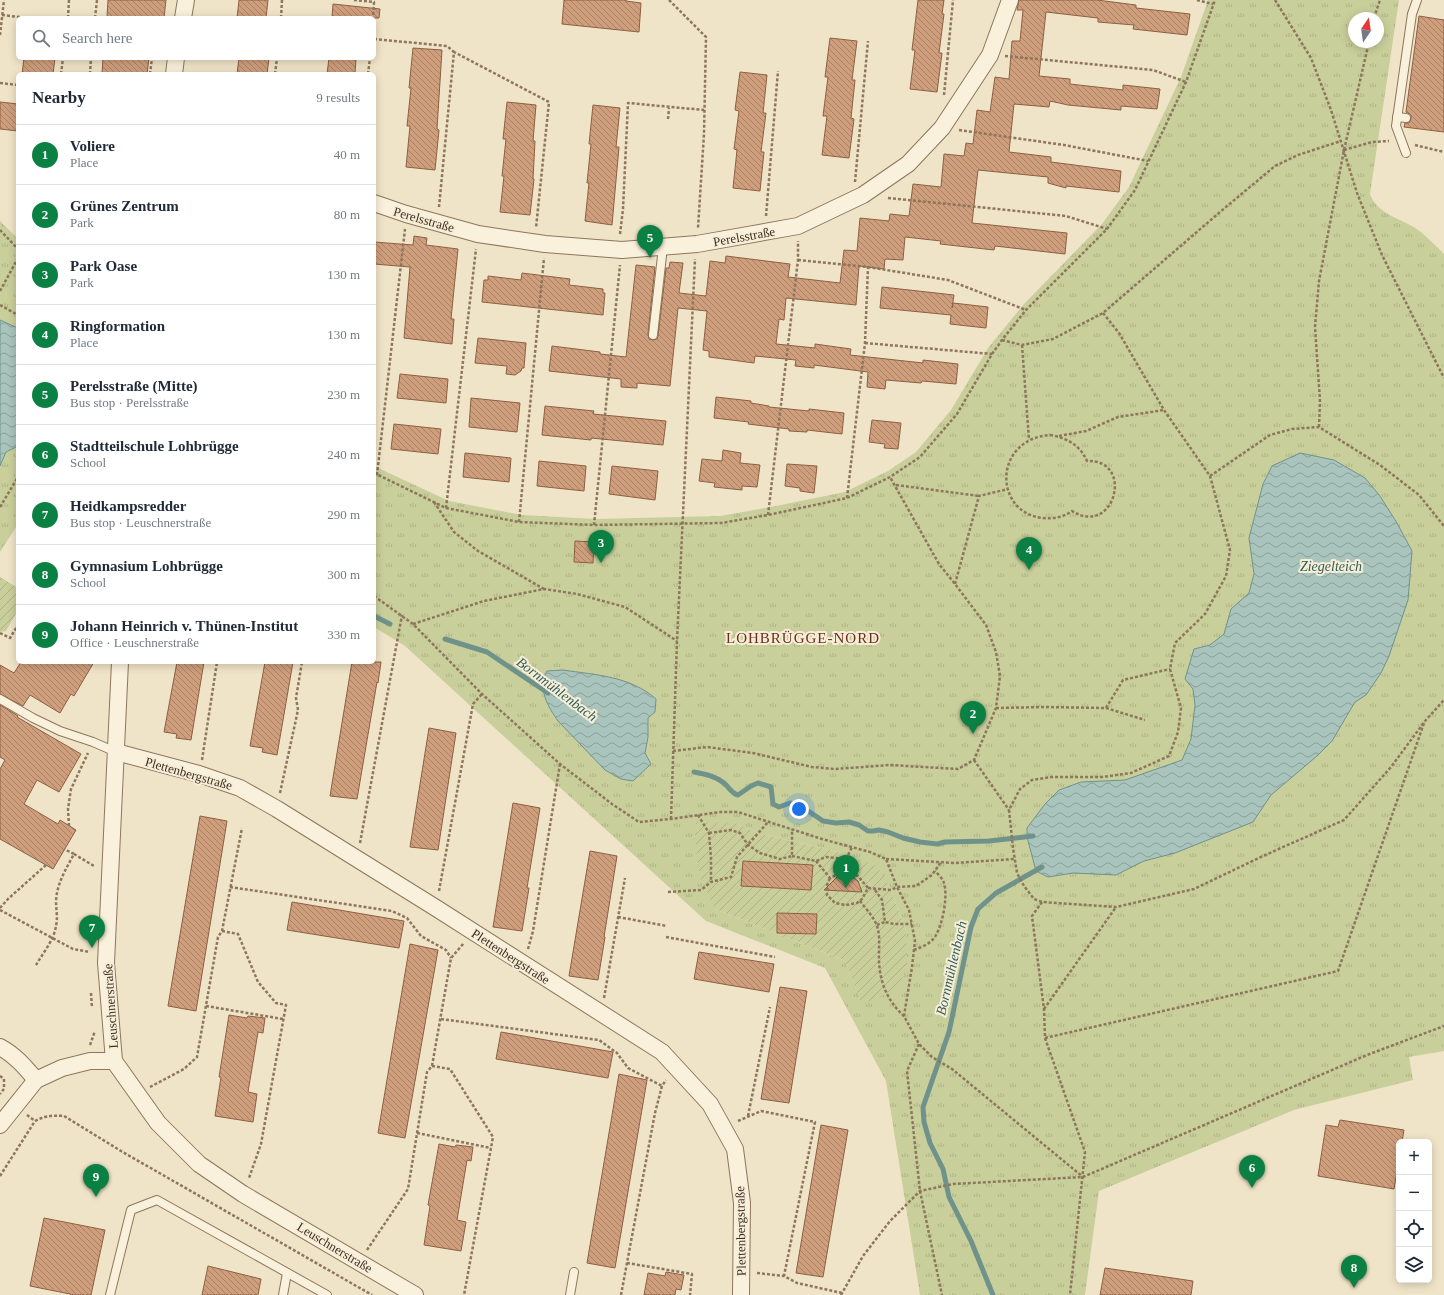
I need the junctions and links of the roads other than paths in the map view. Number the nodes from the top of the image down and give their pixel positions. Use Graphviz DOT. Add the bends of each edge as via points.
graph roads {
  1 [pos="186,0"];
  2 [pos="1010,0"];
  3 [pos="1417,0"];
  4 [pos="183,16"];
  5 [pos="176,60"];
  6 [pos="174,72"];
  7 [pos="1406,153"];
  8 [pos="376,204"];
  9 [pos="663,247"];
  10 [pos="653,335"];
  11 [pos="120,664"];
  12 [pos="0,699"];
  13 [pos="116,752"];
  14 [pos="0,1047"];
  15 [pos="114,1060"];
  16 [pos="36,1080"];
  17 [pos="0,1125"];
  18 [pos="574,1272"];
  19 [pos="287,1273"];
  20 [pos="110,1295"];
  21 [pos="283,1295"];
  22 [pos="327,1295"];
  23 [pos="414,1295"];
  24 [pos="570,1295"];
  25 [pos="741,1295"];
  1 -- 4 [label="street"];
  2 -- 9 [label="street, Perelsstraße" via="990,55 942,128 908,164 858,197 798,226 697,244"];
  3 -- 7 [label="lane" via="1412,14 1410,56 1402,117 1396,126"];
  5 -- 6 [label="street"];
  8 -- 9 [label="street, Perelsstraße" via="478,234 540,243 622,250"];
  9 -- 10 [label="lane"];
  11 -- 13 [label="street, Leuschnerstraße"];
  12 -- 13 [label="lane" via="60,731"];
  13 -- 15 [label="street, Leuschnerstraße" via="106,963"];
  13 -- 25 [label="street, Plettenbergstraße" via="200,774 240,788 436,908 662,1052 710,1104 735,1149 742,1203"];
  14 -- 16 [label="street" via="21,1062"];
  15 -- 16 [label="street" via="90,1061 62,1068"];
  15 -- 23 [label="street, Leuschnerstraße" via="158,1123 200,1164 243,1194"];
  16 -- 17 [label="street"];
  18 -- 24 [label="lane"];
  19 -- 20 [label="lane" via="157,1200 131,1210"];
  19 -- 21 [label="lane"];
  19 -- 22 [label="lane"];
}
